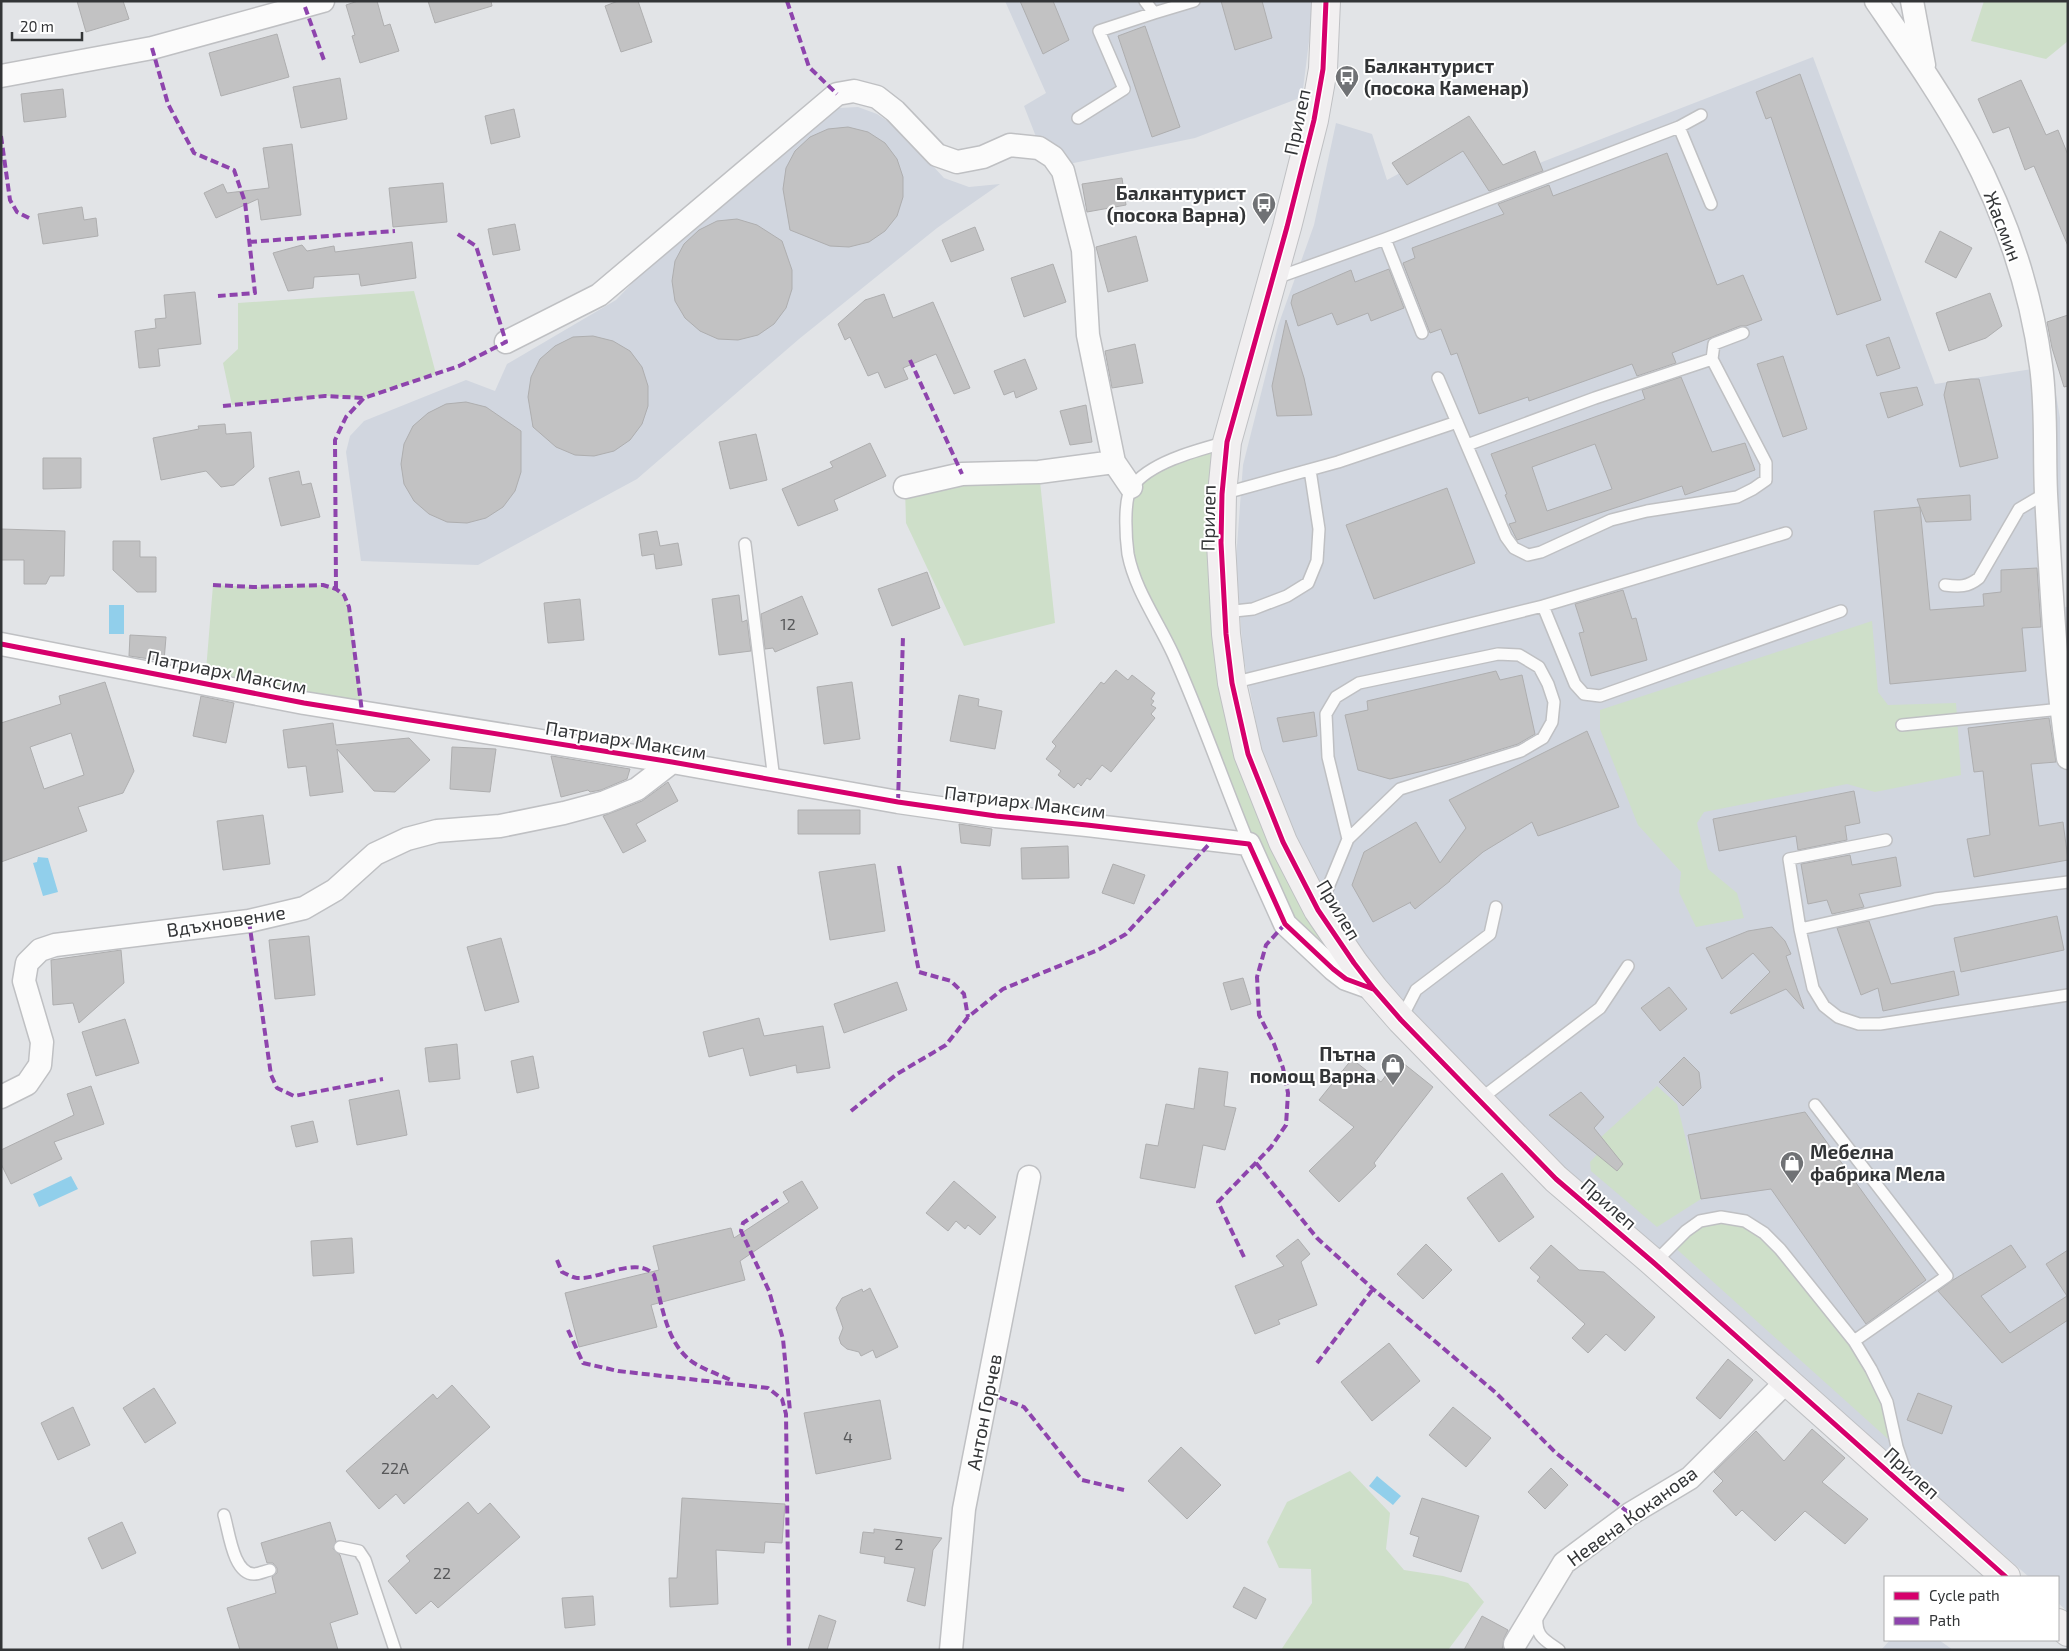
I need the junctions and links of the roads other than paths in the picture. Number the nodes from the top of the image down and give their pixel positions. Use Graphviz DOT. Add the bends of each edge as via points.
graph roads {
  1 [pos="323,1"];
  2 [pos="1145,1"];
  3 [pos="1194,1"];
  4 [pos="1326,1"];
  5 [pos="1876,1"];
  6 [pos="1912,1"];
  7 [pos="1154,13"];
  8 [pos="1925,73"];
  9 [pos="1,76"];
  10 [pos="1701,115"];
  11 [pos="1078,118"];
  12 [pos="1679,127"];
  13 [pos="1711,204"];
  14 [pos="1385,239"];
  15 [pos="1272,280"];
  16 [pos="1422,333"];
  17 [pos="1743,333"];
  18 [pos="506,342"];
  19 [pos="1712,359"];
  20 [pos="1438,378"];
  21 [pos="1457,422"];
  22 [pos="1227,442"];
  23 [pos="1467,445"];
  24 [pos="1114,462"];
  25 [pos="1310,470"];
  26 [pos="2046,486"];
  27 [pos="905,487"];
  28 [pos="1131,487"];
  29 [pos="1222,494"];
  30 [pos="1786,533"];
  31 [pos="745,544"];
  32 [pos="1946,585"];
  33 [pos="1543,606"];
  34 [pos="1841,611"];
  35 [pos="1225,612"];
  36 [pos="1,644"];
  37 [pos="1232,683"];
  38 [pos="2061,708"];
  39 [pos="1902,725"];
  40 [pos="2068,758"];
  41 [pos="672,762"];
  42 [pos="774,780"];
  43 [pos="1348,839"];
  44 [pos="1886,840"];
  45 [pos="1248,844"];
  46 [pos="2068,882"];
  47 [pos="1496,908"];
  48 [pos="1318,910"];
  49 [pos="1800,929"];
  50 [pos="1628,966"];
  51 [pos="1374,989"];
  52 [pos="2068,995"];
  53 [pos="1401,1020"];
  54 [pos="1,1097"];
  55 [pos="1479,1100"];
  56 [pos="1815,1104"];
  57 [pos="1030,1177"];
  58 [pos="1654,1263"];
  59 [pos="1854,1341"];
  60 [pos="1787,1382"];
  61 [pos="1913,1493"];
  62 [pos="224,1514"];
  63 [pos="340,1547"];
  64 [pos="270,1570"];
  65 [pos="2005,1576"];
  66 [pos="1537,1607"];
  67 [pos="1516,1644"];
  68 [pos="395,1650"];
  69 [pos="951,1650"];
  70 [pos="1559,1650"];
  1 -- 9 [label="street" via="152,48"];
  2 -- 7 [label="lane"];
  3 -- 7 [label="lane"];
  4 -- 15 [label="street, Прилеп" via="1323,69 1314,120"];
  5 -- 8 [label="street, Жасмин"];
  6 -- 8 [label="street"];
  7 -- 11 [label="lane" via="1099,31 1124,89"];
  8 -- 26 [label="street, Жасмин" via="1969,146 1999,210 2015,256 2031,312 2041,366 2046,425"];
  10 -- 12 [label="lane"];
  12 -- 13 [label="lane"];
  12 -- 14 [label="lane"];
  14 -- 15 [label="lane"];
  14 -- 16 [label="lane"];
  15 -- 22 [label="street, Прилеп"];
  17 -- 19 [label="lane" via="1714,344"];
  18 -- 24 [label="street" via="599,294 808,116 836,94 854,91 877,97 937,155 958,162 983,157 1010,145 1039,148 1054,157 1063,171 1083,250 1088,335"];
  19 -- 23 [label="lane"];
  19 -- 23 [label="lane" via="1766,463 1766,480 1737,497 1611,520 1528,555 1514,548 1506,537"];
  20 -- 21 [label="lane"];
  21 -- 23 [label="lane"];
  21 -- 25 [label="lane"];
  22 -- 28 [label="lane" via="1176,457 1150,471"];
  22 -- 29 [label="street, Прилеп"];
  24 -- 27 [label="street" via="1039,472 962,474"];
  24 -- 28 [label="street"];
  25 -- 29 [label="lane"];
  25 -- 35 [label="lane" via="1318,529 1317,561 1308,583 1287,596 1253,608"];
  26 -- 32 [label="lane" via="2019,509 1978,578 1970,585"];
  26 -- 38 [label="street, Жасмин" via="2056,592"];
  28 -- 45 [label="lane" via="1126,507 1128,553 1137,584 1173,654"];
  29 -- 35 [label="street, Прилеп"];
  30 -- 33 [label="lane"];
  31 -- 42 [label="lane"];
  33 -- 34 [label="lane" via="1575,684 1584,694 1600,696"];
  33 -- 37 [label="lane"];
  35 -- 37 [label="street, Прилеп"];
  36 -- 41 [label="street, Патриарх Максим" via="304,703"];
  37 -- 48 [label="street, Прилеп" via="1248,754 1283,842"];
  38 -- 39 [label="lane"];
  38 -- 40 [label="street, Жасмин"];
  41 -- 42 [label="street, Патриарх Максим"];
  41 -- 54 [label="street, Вдъхновение" via="637,789 596,804 500,826 437,831 407,839 375,854 335,890 304,908 249,921 55,944 40,950 27,962 24,981 42,1042 40,1065 27,1084"];
  42 -- 45 [label="street, Патриарх Максим" via="996,816"];
  43 -- 43 [label="lane" via="1400,789 1522,751 1544,738 1552,722 1554,702 1539,667 1519,655 1498,654 1359,683 1336,697 1326,714 1328,757"];
  43 -- 48 [label="lane"];
  44 -- 49 [label="lane" via="1789,858"];
  45 -- 51 [label="street" via="1285,924 1346,979"];
  46 -- 49 [label="lane" via="1935,899"];
  47 -- 53 [label="lane" via="1490,934 1416,990"];
  48 -- 51 [label="street, Прилеп"];
  49 -- 52 [label="lane" via="1814,988 1824,1006 1838,1017 1859,1024 1880,1024"];
  50 -- 55 [label="lane" via="1600,1008"];
  51 -- 53 [label="street, Прилеп"];
  53 -- 55 [label="street, Прилеп"];
  55 -- 58 [label="street, Прилеп" via="1556,1179"];
  56 -- 59 [label="lane" via="1947,1276"];
  57 -- 69 [label="street, Антон Горчев" via="964,1509"];
  58 -- 59 [label="lane" via="1700,1221 1721,1217 1745,1221 1780,1249"];
  58 -- 60 [label="street, Прилеп"];
  59 -- 61 [label="lane" via="1887,1402 1897,1447"];
  60 -- 61 [label="street, Прилеп"];
  60 -- 66 [label="street, Невена Коканова" via="1690,1478 1630,1514 1564,1563"];
  61 -- 65 [label="street, Прилеп"];
  62 -- 64 [label="lane" via="237,1563 244,1572 255,1574"];
  63 -- 68 [label="lane" via="359,1551 365,1560"];
  66 -- 67 [label="street, Невена Коканова"];
  66 -- 70 [label="lane" via="1536,1627 1544,1639"];
}
